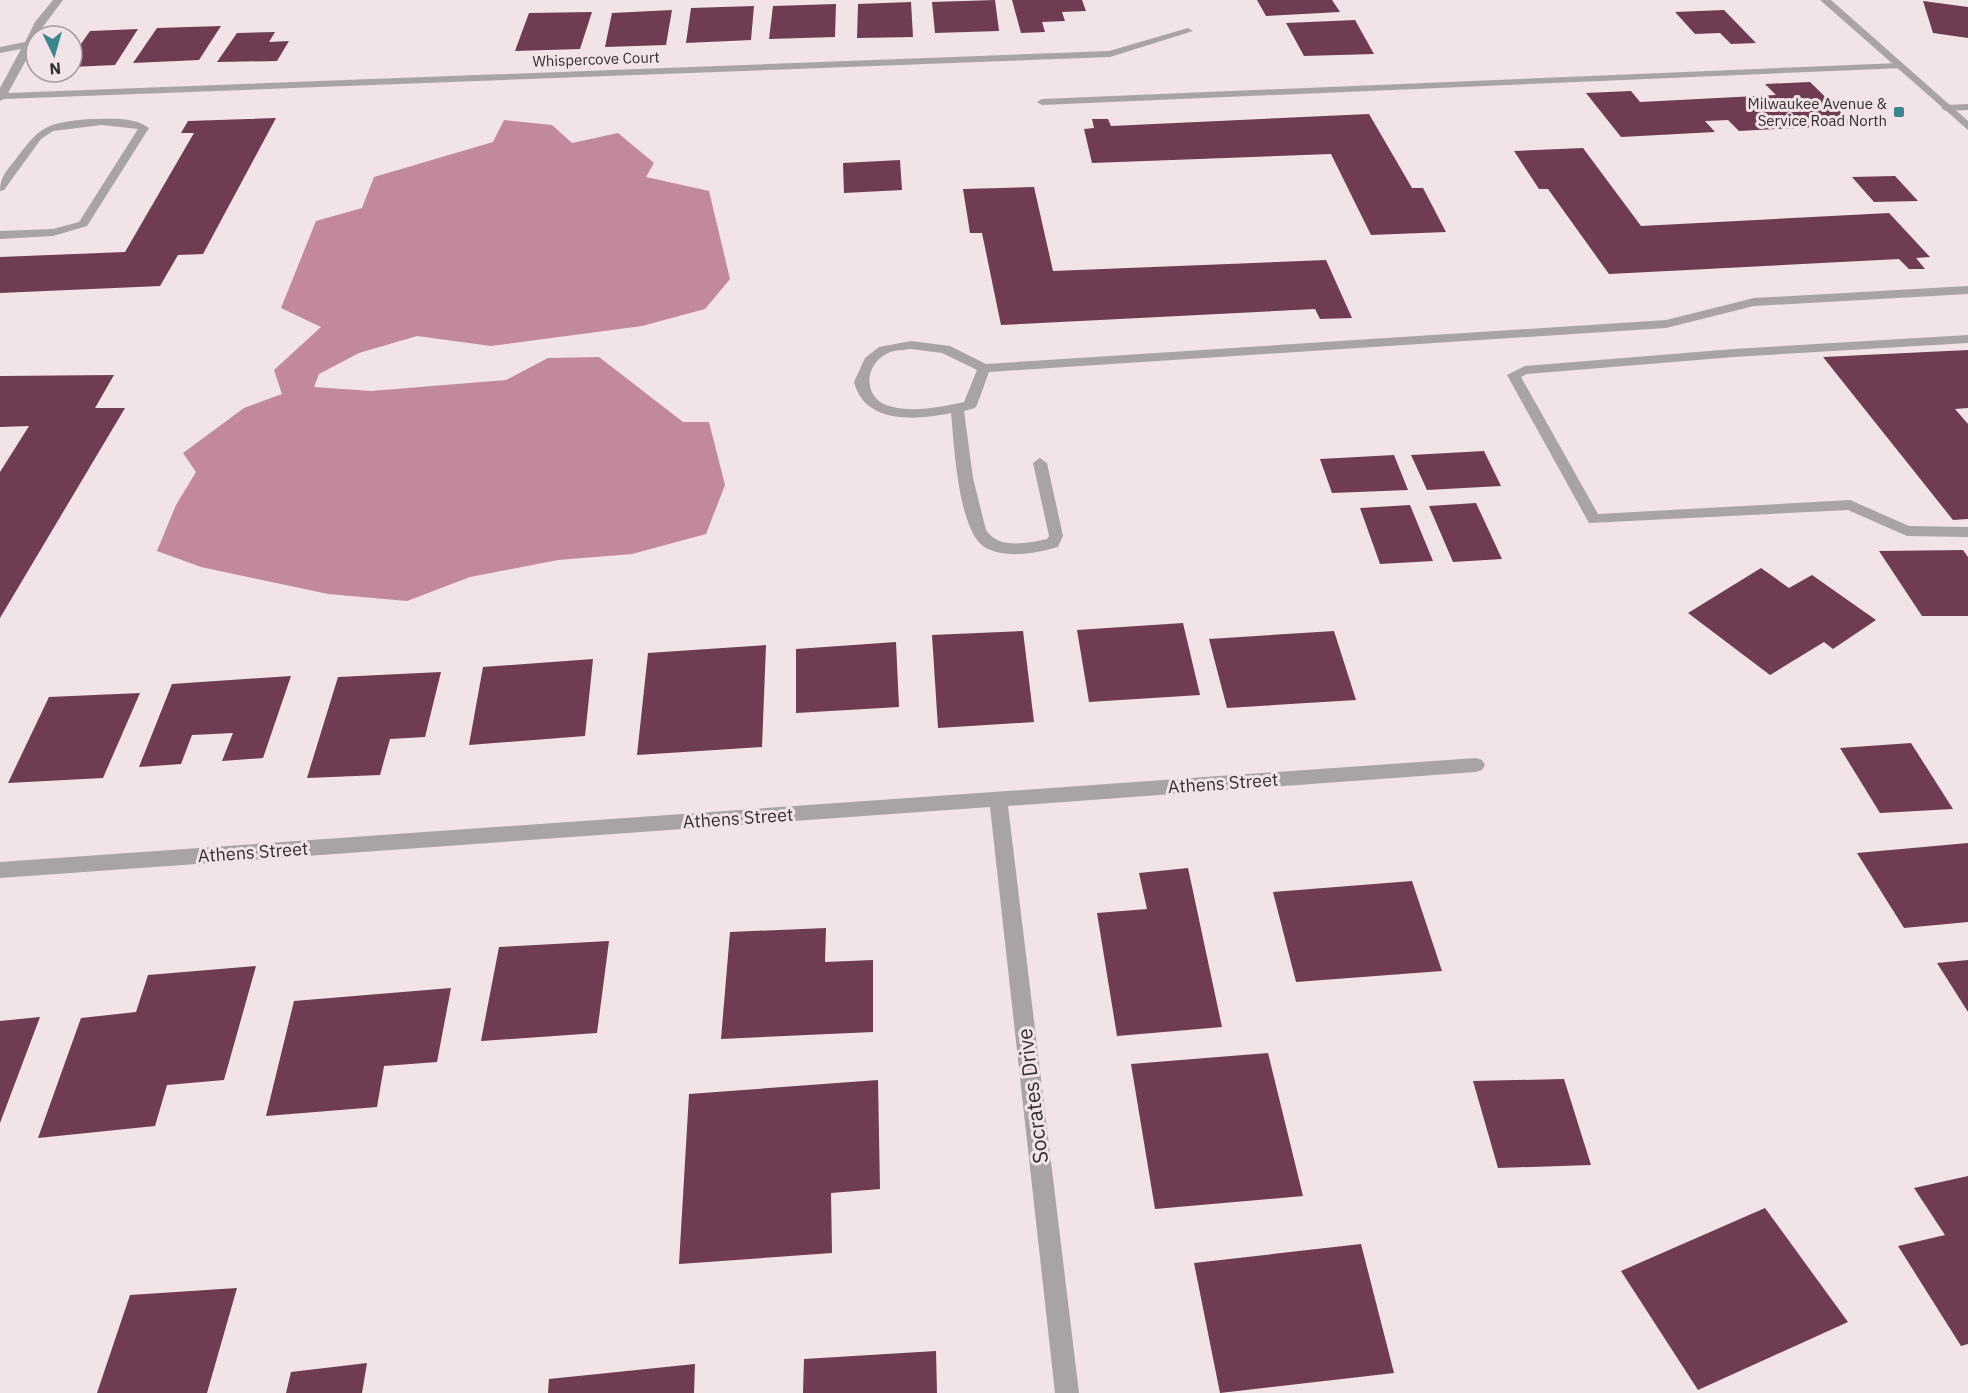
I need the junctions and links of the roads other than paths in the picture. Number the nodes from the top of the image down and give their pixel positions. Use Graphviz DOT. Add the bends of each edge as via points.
graph roads {
  1 [pos="58,0"];
  2 [pos="1825,0"];
  3 [pos="39,24"];
  4 [pos="1188,31"];
  5 [pos="24,45"];
  6 [pos="0,50"];
  7 [pos="24,55"];
  8 [pos="1899,66"];
  9 [pos="1,97"];
  10 [pos="1042,102"];
  11 [pos="1968,106"];
  12 [pos="1946,108"];
  13 [pos="1968,127"];
  14 [pos="0,188"];
  15 [pos="0,236"];
  16 [pos="1968,290"];
  17 [pos="1968,339"];
  18 [pos="984,368"];
  19 [pos="957,408"];
  20 [pos="1040,464"];
  21 [pos="1968,531"];
  22 [pos="1476,765"];
  23 [pos="998,799"];
  24 [pos="0,870"];
  25 [pos="1066,1393"];
  1 -- 3 [label="street"];
  2 -- 8 [label="street"];
  4 -- 9 [label="street, Whispercove Court" via="1110,54"];
  5 -- 6 [label="street"];
  7 -- 9 [label="street"];
  8 -- 10 [label="street"];
  8 -- 12 [label="street"];
  11 -- 12 [label="street"];
  12 -- 13 [label="street"];
  14 -- 15 [label="street" via="44,132 69,125 126,123 144,128 82,224 53,233"];
  16 -- 18 [label="street" via="1754,302 1666,324"];
  17 -- 21 [label="street" via="1734,353 1526,370 1514,375 1594,519 1850,505 1907,531"];
  18 -- 19 [label="street" via="970,405"];
  18 -- 19 [label="street" via="945,349 911,345 884,350 870,361 861,382 865,396 880,408 906,413"];
  19 -- 20 [label="street" via="971,506 978,532 986,542 1009,549 1053,543 1056,536"];
  22 -- 23 [label="street, Athens Street"];
  23 -- 24 [label="street, Athens Street"];
  23 -- 25 [label="street, Socrates Drive"];
}
